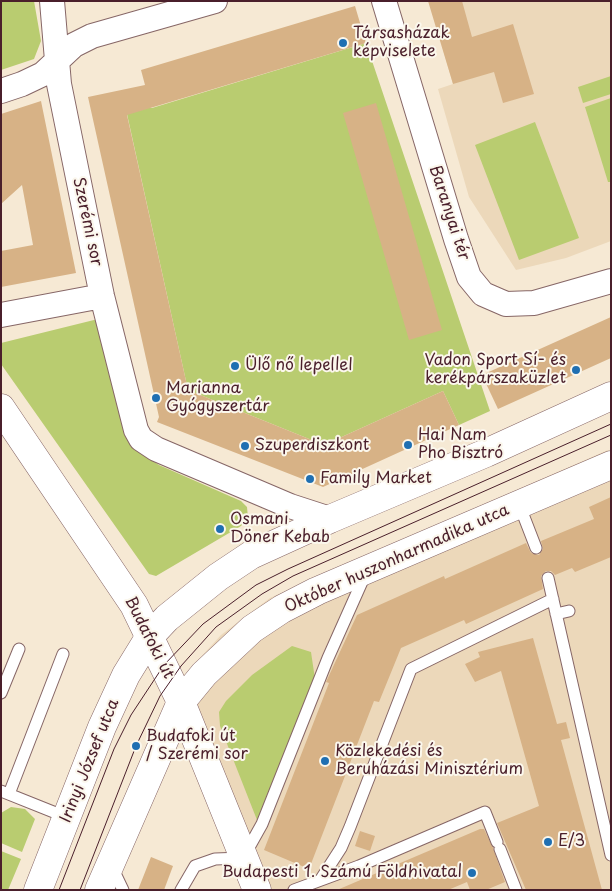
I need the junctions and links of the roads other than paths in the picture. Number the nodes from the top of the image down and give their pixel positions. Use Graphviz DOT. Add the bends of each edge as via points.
graph roads {
  1 [pos="52,1"];
  2 [pos="215,1"];
  3 [pos="384,1"];
  4 [pos="58,60"];
  5 [pos="1,91"];
  6 [pos="611,281"];
  7 [pos="102,296"];
  8 [pos="1,315"];
  9 [pos="611,396"];
  10 [pos="1,408"];
  11 [pos="611,465"];
  12 [pos="518,504"];
  13 [pos="330,519"];
  14 [pos="536,548"];
  15 [pos="369,568"];
  16 [pos="548,578"];
  17 [pos="553,599"];
  18 [pos="568,611"];
  19 [pos="556,614"];
  20 [pos="150,636"];
  21 [pos="19,649"];
  22 [pos="64,654"];
  23 [pos="2,686"];
  24 [pos="180,702"];
  25 [pos="5,793"];
  26 [pos="66,817"];
  27 [pos="611,855"];
  28 [pos="243,858"];
  29 [pos="111,859"];
  30 [pos="318,883"];
  31 [pos="38,890"];
  32 [pos="99,890"];
  33 [pos="123,890"];
  34 [pos="181,890"];
  35 [pos="257,890"];
  36 [pos="294,890"];
  37 [pos="516,890"];
  1 -- 4 [label="street, Szerémi sor"];
  2 -- 4 [label="street" via="92,36 74,45"];
  3 -- 6 [label="street, Baranyai tér" via="456,239 469,276 483,294 506,304 534,303"];
  4 -- 5 [label="street" via="43,74"];
  4 -- 7 [label="street, Szerémi sor" via="59,84"];
  7 -- 8 [label="street"];
  7 -- 13 [label="street, Szerémi sor" via="141,439 156,450 290,506"];
  9 -- 13 [label="main road"];
  10 -- 20 [label="main road, Budafoki út" via="134,605"];
  11 -- 12 [label="main road, Október huszonharmadika utca"];
  12 -- 14 [label="lane"];
  12 -- 15 [label="main road, Október huszonharmadika utca"];
  13 -- 20 [label="main road" via="251,555 226,571 167,618"];
  15 -- 24 [label="main road, Október huszonharmadika utca" via="282,609 252,629 204,674"];
  15 -- 28 [label="lane" via="328,658 262,824"];
  16 -- 17 [label="lane"];
  17 -- 19 [label="lane"];
  17 -- 30 [label="lane" via="411,669 341,848"];
  18 -- 19 [label="lane"];
  19 -- 27 [label="lane"];
  20 -- 24 [label="main road, Budafoki út"];
  20 -- 26 [label="main road, Irinyi József utca" via="122,684"];
  21 -- 23 [label="lane"];
  22 -- 25 [label="lane"];
  24 -- 28 [label="main road, Budafoki út"];
  24 -- 29 [label="main road"];
  25 -- 26 [label="lane"];
  26 -- 31 [label="main road, Irinyi József utca"];
  28 -- 34 [label="lane" via="215,859 195,866"];
  28 -- 35 [label="main road, Budafoki út"];
  29 -- 32 [label="main road"];
  29 -- 33 [label="lane" via="115,877"];
  30 -- 36 [label="lane"];
  30 -- 37 [label="lane" via="485,812"];
}
